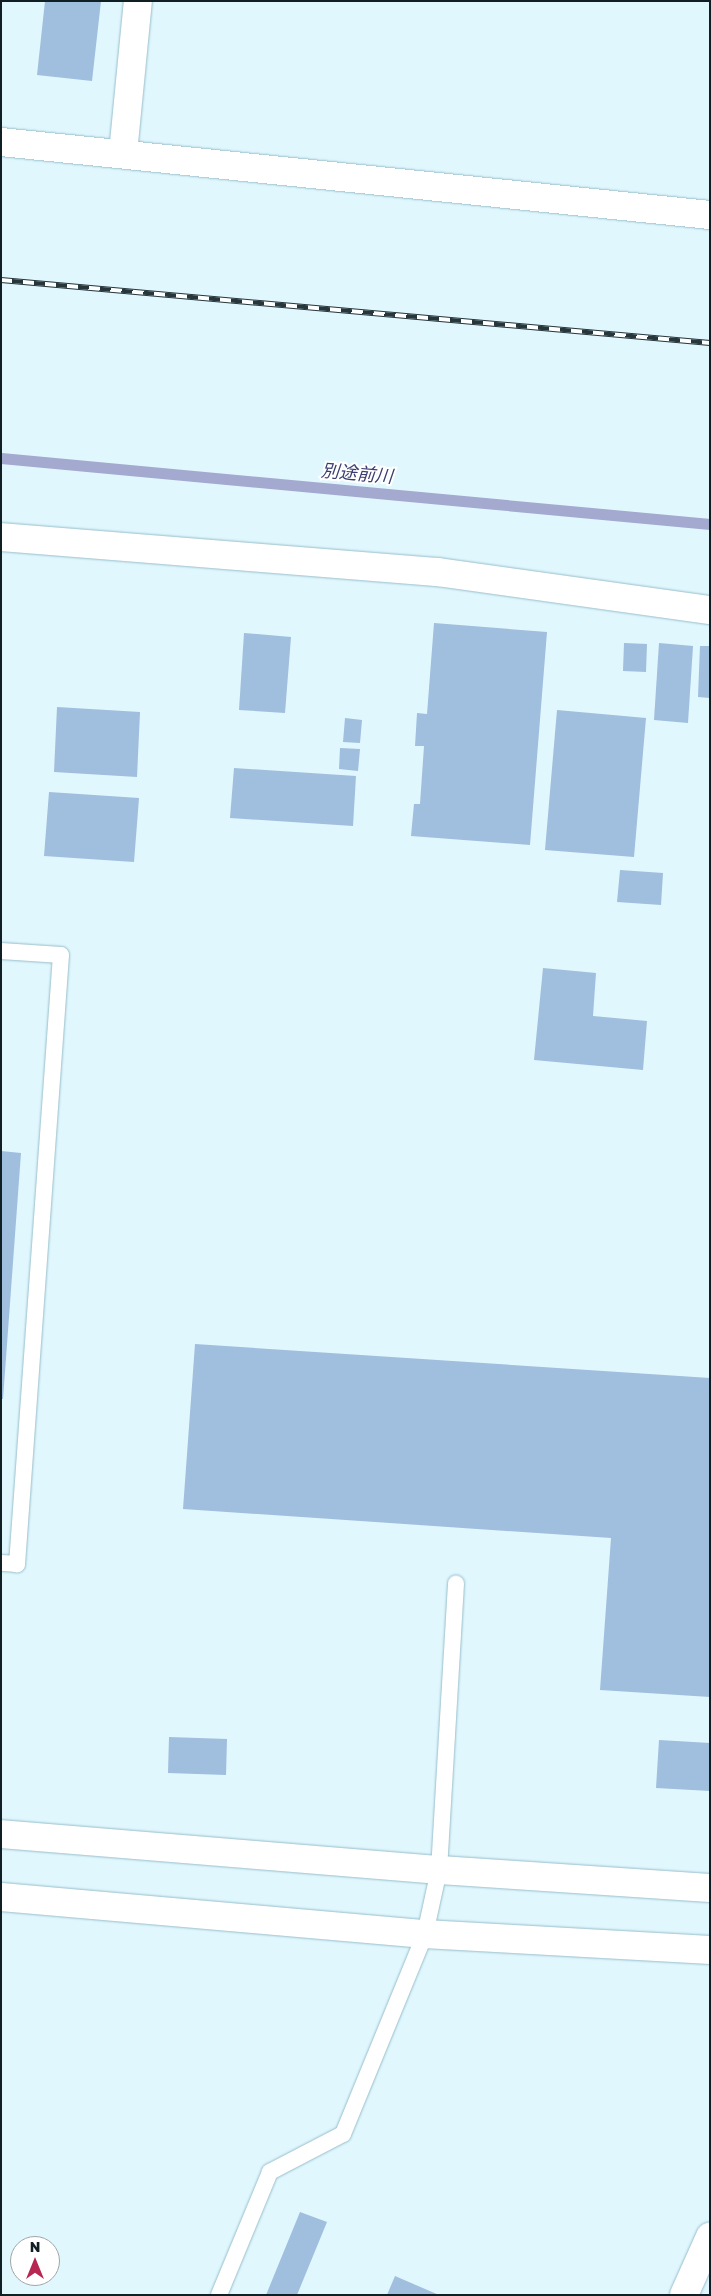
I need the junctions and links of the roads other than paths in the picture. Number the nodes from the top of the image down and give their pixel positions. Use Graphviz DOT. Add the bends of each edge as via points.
graph roads {
  1 [pos="138,1"];
  2 [pos="1,142"];
  3 [pos="123,153"];
  4 [pos="710,215"];
  5 [pos="1,537"];
  6 [pos="710,610"];
  7 [pos="1,951"];
  8 [pos="1,1563"];
  9 [pos="456,1584"];
  10 [pos="1,1834"];
  11 [pos="439,1870"];
  12 [pos="710,1888"];
  13 [pos="1,1897"];
  14 [pos="426,1934"];
  15 [pos="710,1950"];
  16 [pos="710,2237"];
  17 [pos="219,2295"];
  18 [pos="684,2295"];
  1 -- 3 [label="street"];
  2 -- 3 [label="street"];
  3 -- 4 [label="street"];
  5 -- 6 [label="street" via="438,572"];
  7 -- 8 [label="lane" via="61,955 18,1564"];
  9 -- 11 [label="lane"];
  10 -- 11 [label="street"];
  11 -- 12 [label="street"];
  11 -- 14 [label="lane"];
  13 -- 14 [label="street"];
  14 -- 15 [label="street"];
  14 -- 17 [label="lane" via="343,2134 270,2172"];
  16 -- 18 [label="street"];
}
